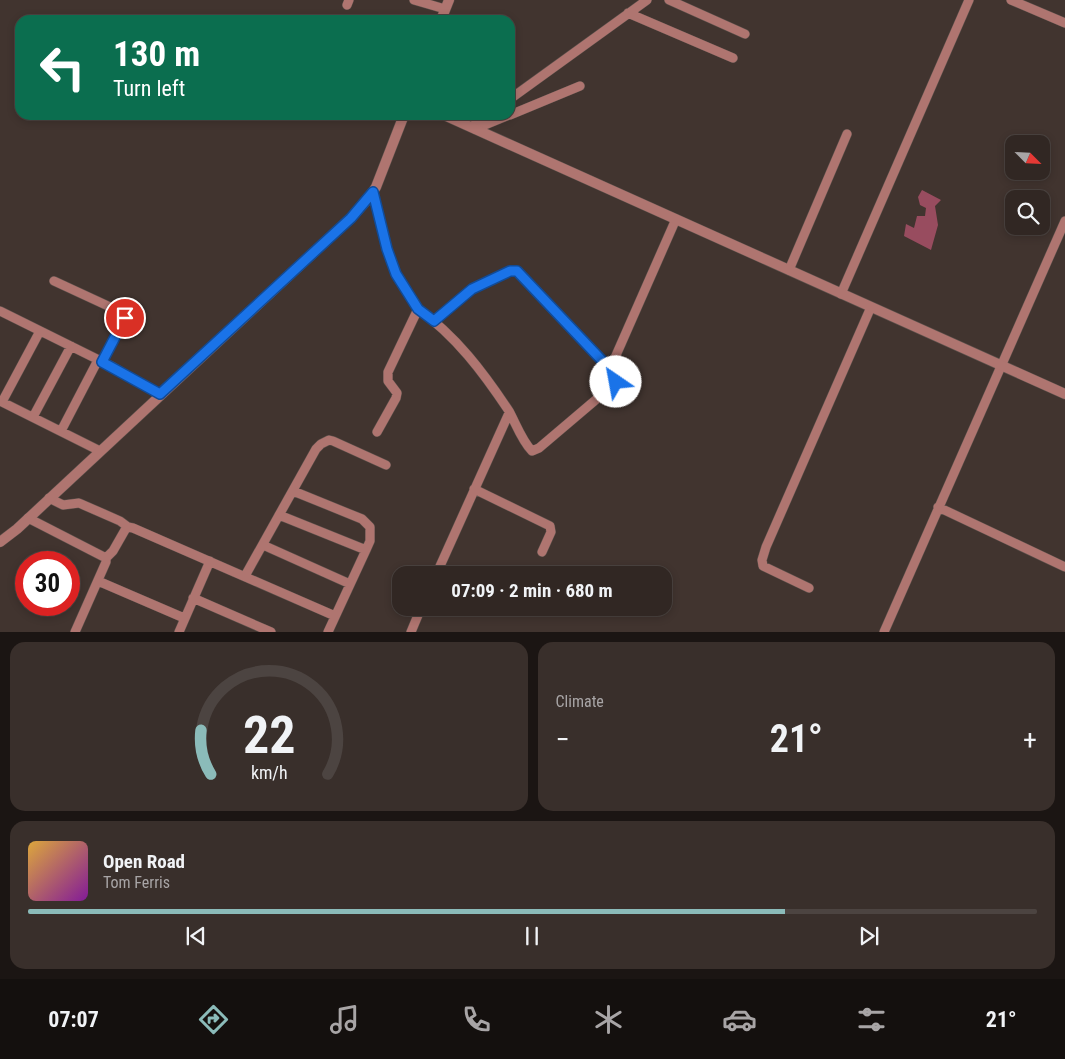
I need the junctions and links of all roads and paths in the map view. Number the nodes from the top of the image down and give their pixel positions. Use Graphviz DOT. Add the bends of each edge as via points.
graph roads {
  1 [pos="414,0"];
  2 [pos="647,0"];
  3 [pos="669,0"];
  4 [pos="969,0"];
  5 [pos="1011,0"];
  6 [pos="447,5"];
  7 [pos="628,13"];
  8 [pos="1065,24"];
  9 [pos="746,34"];
  10 [pos="733,58"];
  11 [pos="580,86"];
  12 [pos="515,95"];
  13 [pos="515,113"];
  14 [pos="402,120"];
  15 [pos="455,120"];
  16 [pos="482,120"];
  17 [pos="495,120"];
  18 [pos="473,128"];
  19 [pos="847,134"];
  20 [pos="373,192"];
  21 [pos="676,219"];
  22 [pos="1065,221"];
  23 [pos="788,270"];
  24 [pos="54,281"];
  25 [pos="841,294"];
  26 [pos="871,307"];
  27 [pos="418,309"];
  28 [pos="0,311"];
  29 [pos="434,321"];
  30 [pos="40,331"];
  31 [pos="71,346"];
  32 [pos="100,361"];
  33 [pos="1002,366"];
  34 [pos="610,369"];
  35 [pos="160,394"];
  36 [pos="1065,394"];
  37 [pos="1,401"];
  38 [pos="509,413"];
  39 [pos="33,417"];
  40 [pos="61,431"];
  41 [pos="378,432"];
  42 [pos="100,451"];
  43 [pos="386,465"];
  44 [pos="474,489"];
  45 [pos="293,491"];
  46 [pos="50,498"];
  47 [pos="938,507"];
  48 [pos="279,515"];
  49 [pos="28,518"];
  50 [pos="128,528"];
  51 [pos="0,542"];
  52 [pos="263,545"];
  53 [pos="366,550"];
  54 [pos="542,552"];
  55 [pos="106,558"];
  56 [pos="210,561"];
  57 [pos="440,566"];
  58 [pos="1065,567"];
  59 [pos="245,576"];
  60 [pos="98,581"];
  61 [pos="350,584"];
  62 [pos="809,588"];
  63 [pos="193,598"];
  64 [pos="335,616"];
  65 [pos="418,616"];
  66 [pos="184,618"];
  67 [pos="75,632"];
  68 [pos="179,632"];
  69 [pos="271,632"];
  70 [pos="328,632"];
  71 [pos="411,632"];
  72 [pos="884,632"];
  1 -- 6 [label="street"];
  2 -- 7 [label="street"];
  3 -- 9 [label="street"];
  4 -- 25 [label="street"];
  5 -- 8 [label="street"];
  7 -- 10 [label="street"];
  7 -- 12 [label="street"];
  11 -- 13 [label="street"];
  14 -- 20 [label="street"];
  15 -- 18 [label="street"];
  16 -- 18 [label="street"];
  17 -- 18 [label="street"];
  18 -- 21 [label="street"];
  19 -- 23 [label="street"];
  20 -- 27 [label="street" via="394,269"];
  20 -- 35 [label="street" via="351,218"];
  21 -- 23 [label="street"];
  21 -- 34 [label="street"];
  22 -- 33 [label="street"];
  23 -- 25 [label="street"];
  24 -- 32 [label="street" via="125,316"];
  25 -- 26 [label="street"];
  26 -- 33 [label="street"];
  26 -- 62 [label="street" via="762,560 763,566"];
  27 -- 29 [label="street"];
  27 -- 41 [label="street" via="388,372 388,381 397,394"];
  28 -- 30 [label="street"];
  29 -- 34 [label="street" via="472,289 510,271 517,271"];
  29 -- 38 [label="street" via="466,353"];
  30 -- 31 [label="street"];
  30 -- 37 [label="street"];
  31 -- 32 [label="street"];
  31 -- 39 [label="street"];
  32 -- 35 [label="street"];
  32 -- 40 [label="street"];
  33 -- 36 [label="street"];
  33 -- 47 [label="street"];
  34 -- 38 [label="street" via="616,382 536,451 530,449"];
  35 -- 42 [label="street"];
  37 -- 39 [label="street"];
  38 -- 44 [label="street"];
  39 -- 40 [label="street"];
  40 -- 42 [label="street"];
  42 -- 46 [label="street"];
  43 -- 45 [label="street" via="329,440 316,449"];
  44 -- 54 [label="street" via="550,526 552,532"];
  44 -- 57 [label="street"];
  45 -- 48 [label="street"];
  45 -- 53 [label="street" via="367,522 371,533"];
  46 -- 49 [label="street"];
  46 -- 50 [label="street" via="63,505 79,503 120,521"];
  47 -- 58 [label="street"];
  47 -- 72 [label="street"];
  48 -- 52 [label="street"];
  48 -- 53 [label="street"];
  49 -- 51 [label="street"];
  49 -- 55 [label="street"];
  50 -- 55 [label="street"];
  50 -- 56 [label="street"];
  52 -- 59 [label="street"];
  52 -- 61 [label="street"];
  53 -- 61 [label="street"];
  55 -- 60 [label="street"];
  56 -- 59 [label="street"];
  56 -- 63 [label="street"];
  59 -- 64 [label="street"];
  60 -- 66 [label="street"];
  60 -- 67 [label="street"];
  61 -- 64 [label="street"];
  63 -- 66 [label="street"];
  63 -- 69 [label="street"];
  64 -- 70 [label="street"];
  65 -- 71 [label="street"];
  66 -- 68 [label="street"];
}
